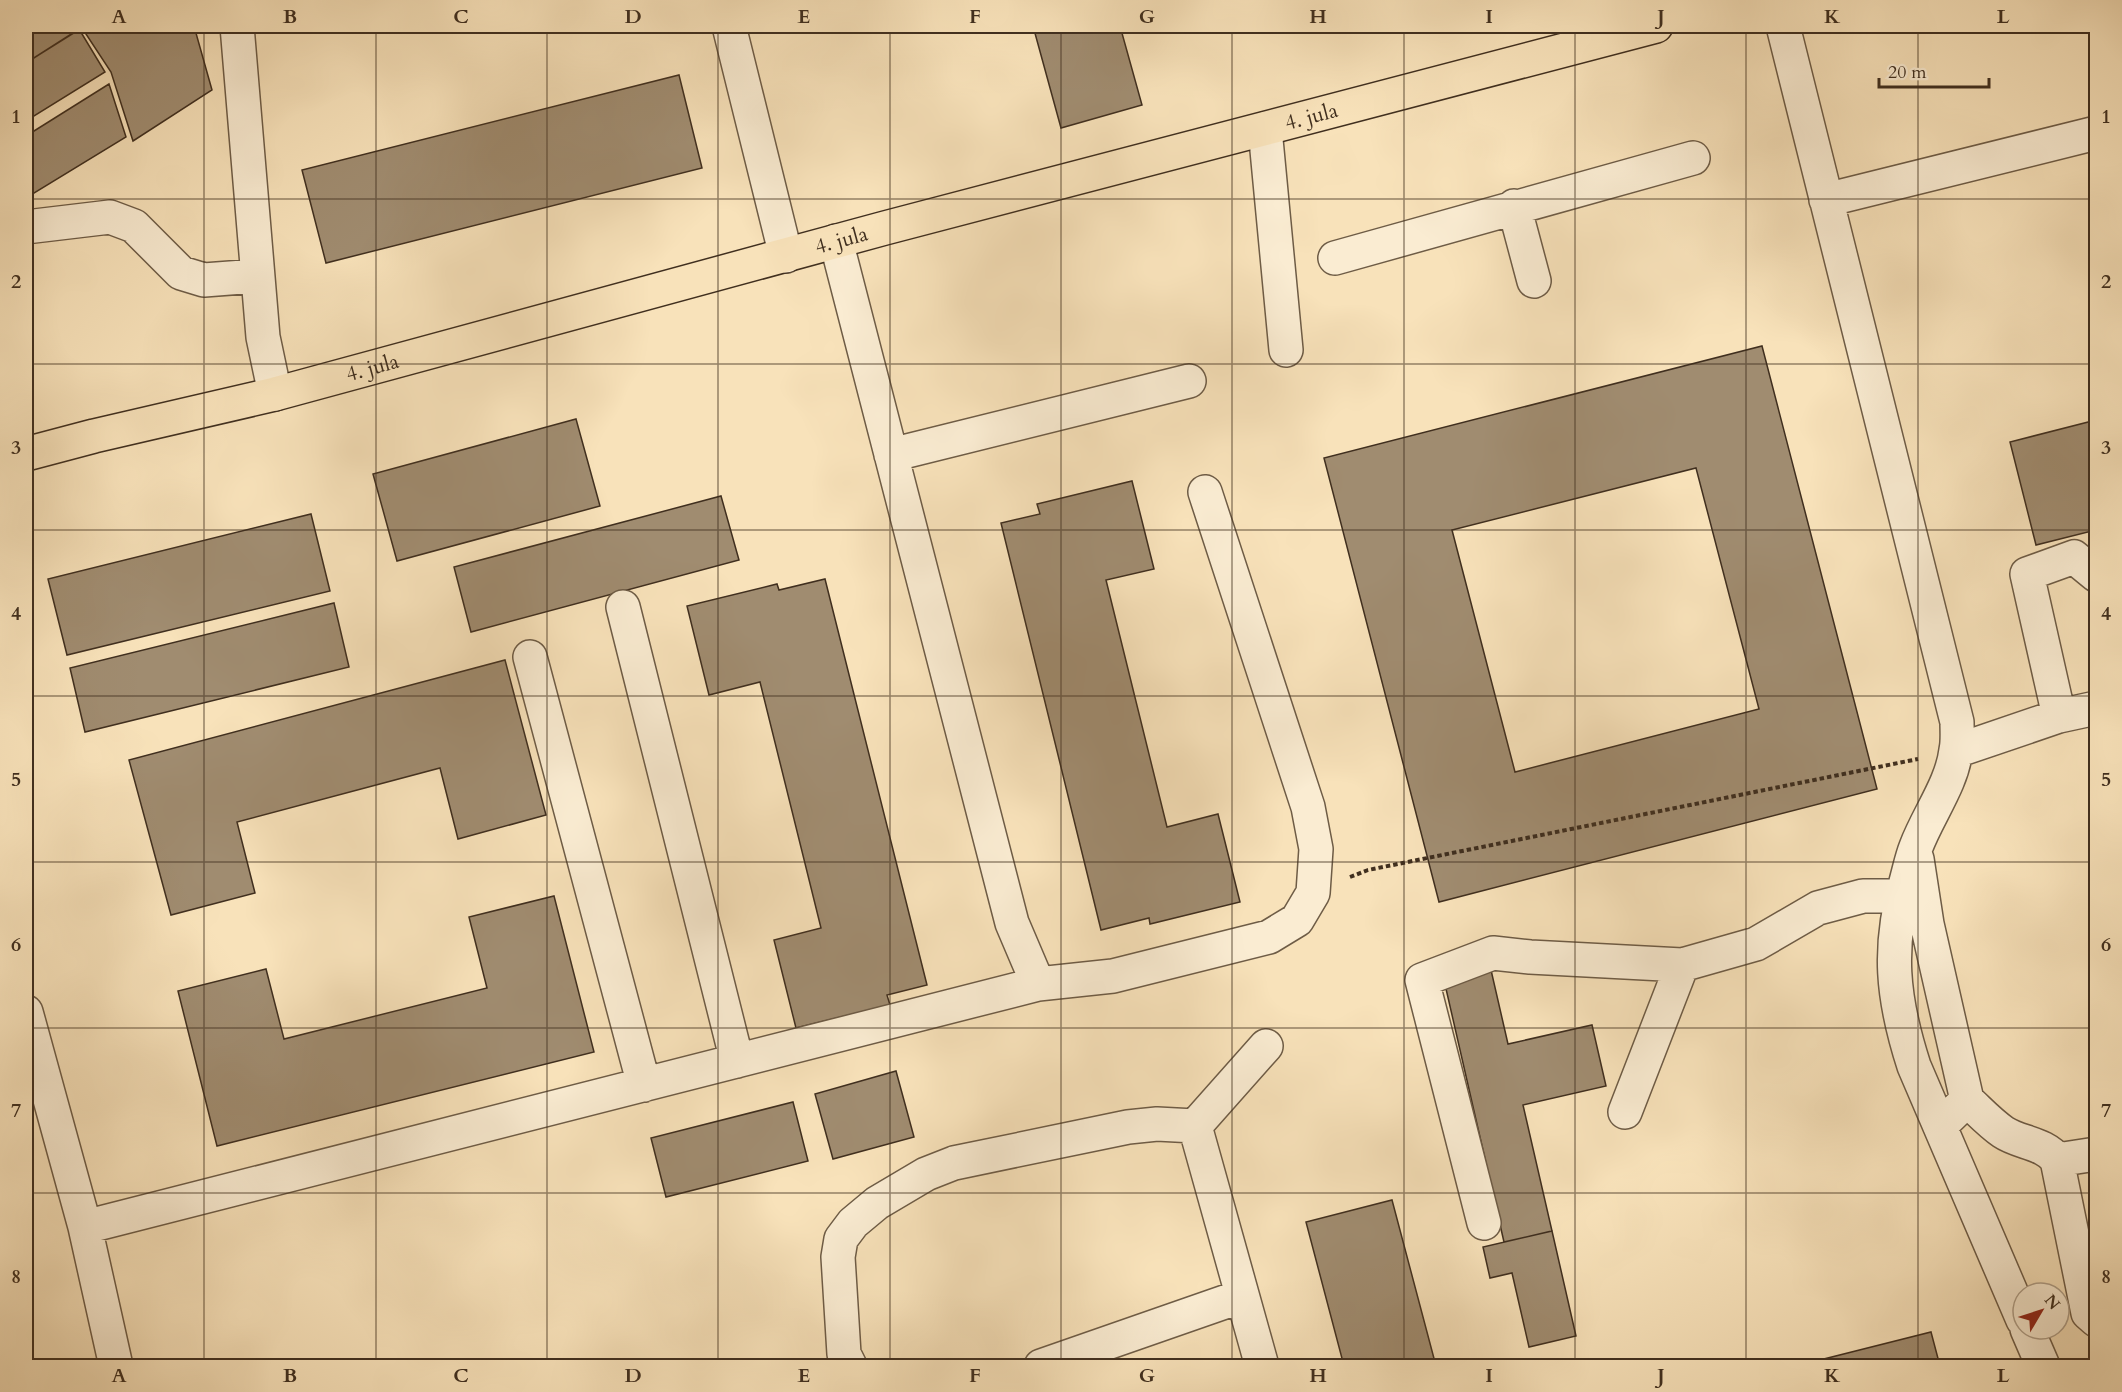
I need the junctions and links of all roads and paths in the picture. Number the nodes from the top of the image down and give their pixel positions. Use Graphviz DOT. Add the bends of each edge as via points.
graph roads {
  1 [pos="237,26"];
  2 [pos="729,26"];
  3 [pos="1656,26"];
  4 [pos="1783,26"];
  5 [pos="1265,129"];
  6 [pos="2097,133"];
  7 [pos="1693,158"];
  8 [pos="1826,200"];
  9 [pos="1514,206"];
  10 [pos="26,227"];
  11 [pos="836,242"];
  12 [pos="786,256"];
  13 [pos="1335,258"];
  14 [pos="257,276"];
  15 [pos="1534,281"];
  16 [pos="1286,350"];
  17 [pos="1188,381"];
  18 [pos="275,394"];
  19 [pos="26,454"];
  20 [pos="891,455"];
  21 [pos="1205,492"];
  22 [pos="2097,575"];
  23 [pos="623,607"];
  24 [pos="530,657"];
  25 [pos="2097,708"];
  26 [pos="2059,716"];
  27 [pos="1956,751"];
  28 [pos="1915,848"];
  29 [pos="1313,893"];
  30 [pos="1901,896"];
  31 [pos="1682,965"];
  32 [pos="1038,984"];
  33 [pos="26,1012"];
  34 [pos="1266,1046"];
  35 [pos="737,1061"];
  36 [pos="644,1085"];
  37 [pos="1967,1100"];
  38 [pos="1625,1112"];
  39 [pos="1195,1126"];
  40 [pos="1940,1126"];
  41 [pos="2097,1154"];
  42 [pos="2057,1160"];
  43 [pos="1484,1223"];
  44 [pos="85,1227"];
  45 [pos="2011,1292"];
  46 [pos="1242,1296"];
  47 [pos="2096,1323"];
  48 [pos="2032,1341"];
  49 [pos="116,1366"];
  50 [pos="850,1366"];
  51 [pos="1041,1366"];
  52 [pos="1262,1366"];
  53 [pos="2043,1366"];
  1 -- 14 [label="street"];
  2 -- 12 [label="street"];
  3 -- 5 [label="main road, 4. jula"];
  4 -- 8 [label="street"];
  5 -- 11 [label="main road, 4. jula"];
  5 -- 16 [label="street"];
  6 -- 8 [label="street"];
  7 -- 9 [label="street"];
  8 -- 27 [label="street" via="1953,701"];
  9 -- 13 [label="street"];
  9 -- 15 [label="street"];
  10 -- 14 [label="street" via="110,217 134,226 181,273 204,280"];
  11 -- 12 [label="main road, 4. jula"];
  11 -- 20 [label="street"];
  12 -- 18 [label="main road, 4. jula"];
  14 -- 18 [label="street" via="262,337"];
  17 -- 20 [label="street"];
  18 -- 19 [label="main road, 4. jula"];
  20 -- 32 [label="street" via="1012,923"];
  21 -- 29 [label="street" via="1308,807 1317,849"];
  22 -- 26 [label="street" via="2074,557 2027,574"];
  23 -- 35 [label="street"];
  24 -- 36 [label="street"];
  25 -- 26 [label="street"];
  26 -- 27 [label="street"];
  27 -- 28 [label="street"];
  27 -- 29 [label="path" via="1368,870"];
  28 -- 30 [label="street"];
  28 -- 37 [label="street"];
  29 -- 32 [label="street" via="1297,920 1269,937 1113,976"];
  30 -- 31 [label="street" via="1863,896 1818,908 1755,944"];
  30 -- 40 [label="street" via="1895,931 1895,984 1904,1035"];
  31 -- 38 [label="street"];
  31 -- 43 [label="street" via="1493,953 1422,980"];
  32 -- 35 [label="street"];
  33 -- 44 [label="street"];
  34 -- 39 [label="street"];
  35 -- 36 [label="street"];
  36 -- 44 [label="street"];
  37 -- 40 [label="street"];
  37 -- 42 [label="street" via="2013,1138 2048,1151"];
  39 -- 46 [label="street"];
  39 -- 50 [label="street" via="1157,1124 1128,1128 954,1163 926,1174 877,1203 853,1222 841,1239 838,1257 844,1354"];
  40 -- 45 [label="street"];
  41 -- 42 [label="street"];
  42 -- 47 [label="street" via="2088,1313"];
  44 -- 49 [label="street"];
  46 -- 51 [label="street"];
  46 -- 52 [label="street"];
  48 -- 53 [label="street"];
}
